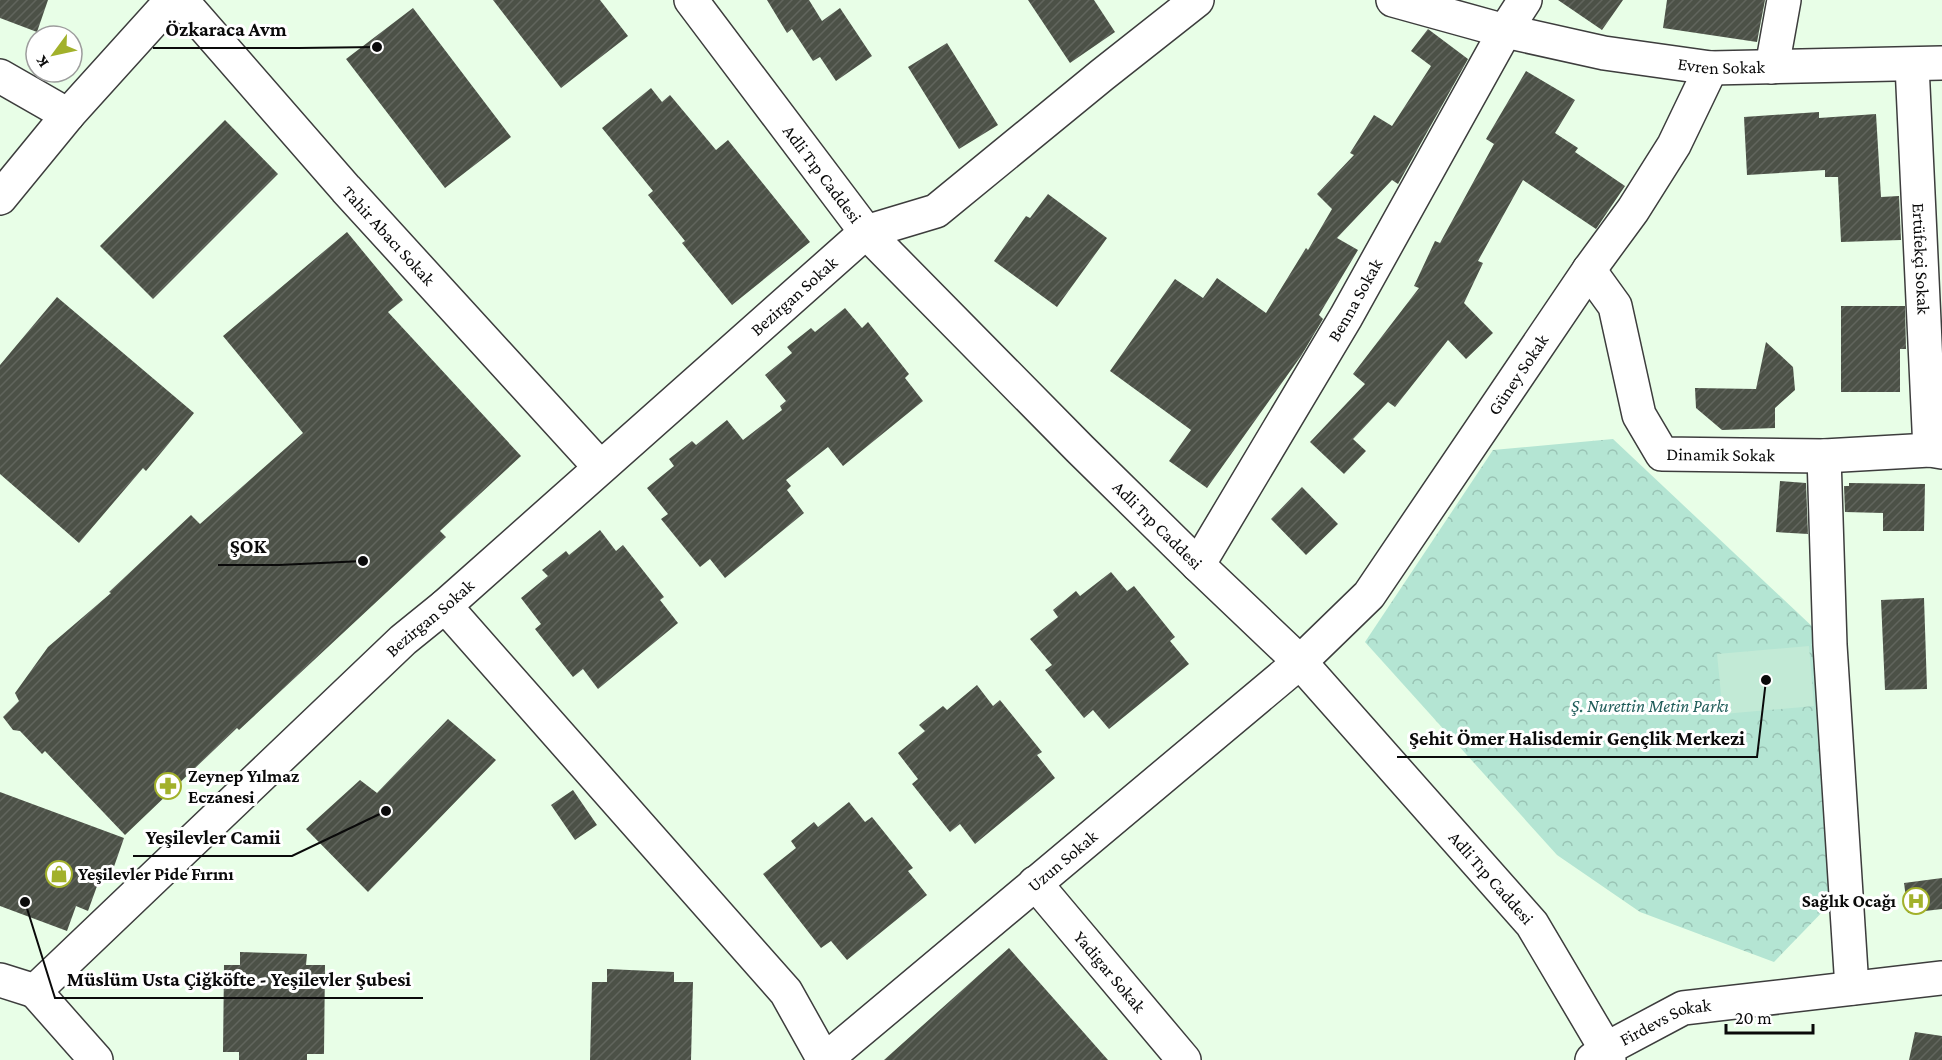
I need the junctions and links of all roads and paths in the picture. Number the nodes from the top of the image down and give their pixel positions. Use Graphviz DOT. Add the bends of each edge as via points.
graph roads {
  1 [pos="172,0"];
  2 [pos="181,0"];
  3 [pos="691,0"];
  4 [pos="1197,0"];
  5 [pos="1393,0"];
  6 [pos="1525,0"];
  7 [pos="1784,0"];
  8 [pos="1505,31"];
  9 [pos="1927,64"];
  10 [pos="1772,67"];
  11 [pos="1712,68"];
  12 [pos="0,76"];
  13 [pos="68,115"];
  14 [pos="0,198"];
  15 [pos="866,232"];
  16 [pos="1589,270"];
  17 [pos="1936,451"];
  18 [pos="1824,456"];
  19 [pos="600,467"];
  20 [pos="1198,565"];
  21 [pos="445,606"];
  22 [pos="1300,662"];
  23 [pos="1035,883"];
  24 [pos="1942,978"];
  25 [pos="0,980"];
  26 [pos="1852,988"];
  27 [pos="35,991"];
  28 [pos="1602,1056"];
  29 [pos="96,1060"];
  30 [pos="825,1060"];
  31 [pos="1184,1060"];
  1 -- 13 [label="street"];
  2 -- 19 [label="street, Tahir Abacı Sokak" via="354,198"];
  3 -- 15 [label="street, Adli Tıp Caddesi"];
  4 -- 15 [label="street" via="936,211"];
  5 -- 8 [label="street, Evren Sokak"];
  6 -- 8 [label="street, Benna Sokak"];
  7 -- 10 [label="street"];
  8 -- 11 [label="street, Evren Sokak" via="1604,53"];
  8 -- 20 [label="street, Benna Sokak" via="1346,317"];
  9 -- 10 [label="street, Evren Sokak"];
  9 -- 17 [label="street, Ertüfekçi Sokak"];
  10 -- 11 [label="street, Evren Sokak"];
  11 -- 16 [label="street, Güney Sokak" via="1674,145"];
  12 -- 13 [label="street"];
  13 -- 14 [label="street"];
  15 -- 19 [label="street, Bezirgan Sokak"];
  15 -- 20 [label="street, Adli Tıp Caddesi"];
  16 -- 18 [label="street, Dinamik Sokak" via="1615,306 1639,415 1662,454"];
  16 -- 22 [label="street, Güney Sokak" via="1369,596"];
  17 -- 18 [label="street, Dinamik Sokak"];
  18 -- 26 [label="street" via="1830,645"];
  19 -- 21 [label="street, Bezirgan Sokak"];
  20 -- 22 [label="street, Adli Tıp Caddesi"];
  21 -- 27 [label="street, Bezirgan Sokak" via="403,640"];
  21 -- 30 [label="street" via="786,992"];
  22 -- 23 [label="street, Uzun Sokak"];
  22 -- 28 [label="street, Adli Tıp Caddesi" via="1532,924"];
  23 -- 30 [label="street, Uzun Sokak"];
  23 -- 31 [label="street, Yadigar Sokak"];
  24 -- 26 [label="street, Firdevs Sokak"];
  25 -- 27 [label="street"];
  26 -- 28 [label="street, Firdevs Sokak" via="1683,1008"];
  27 -- 29 [label="street"];
}
